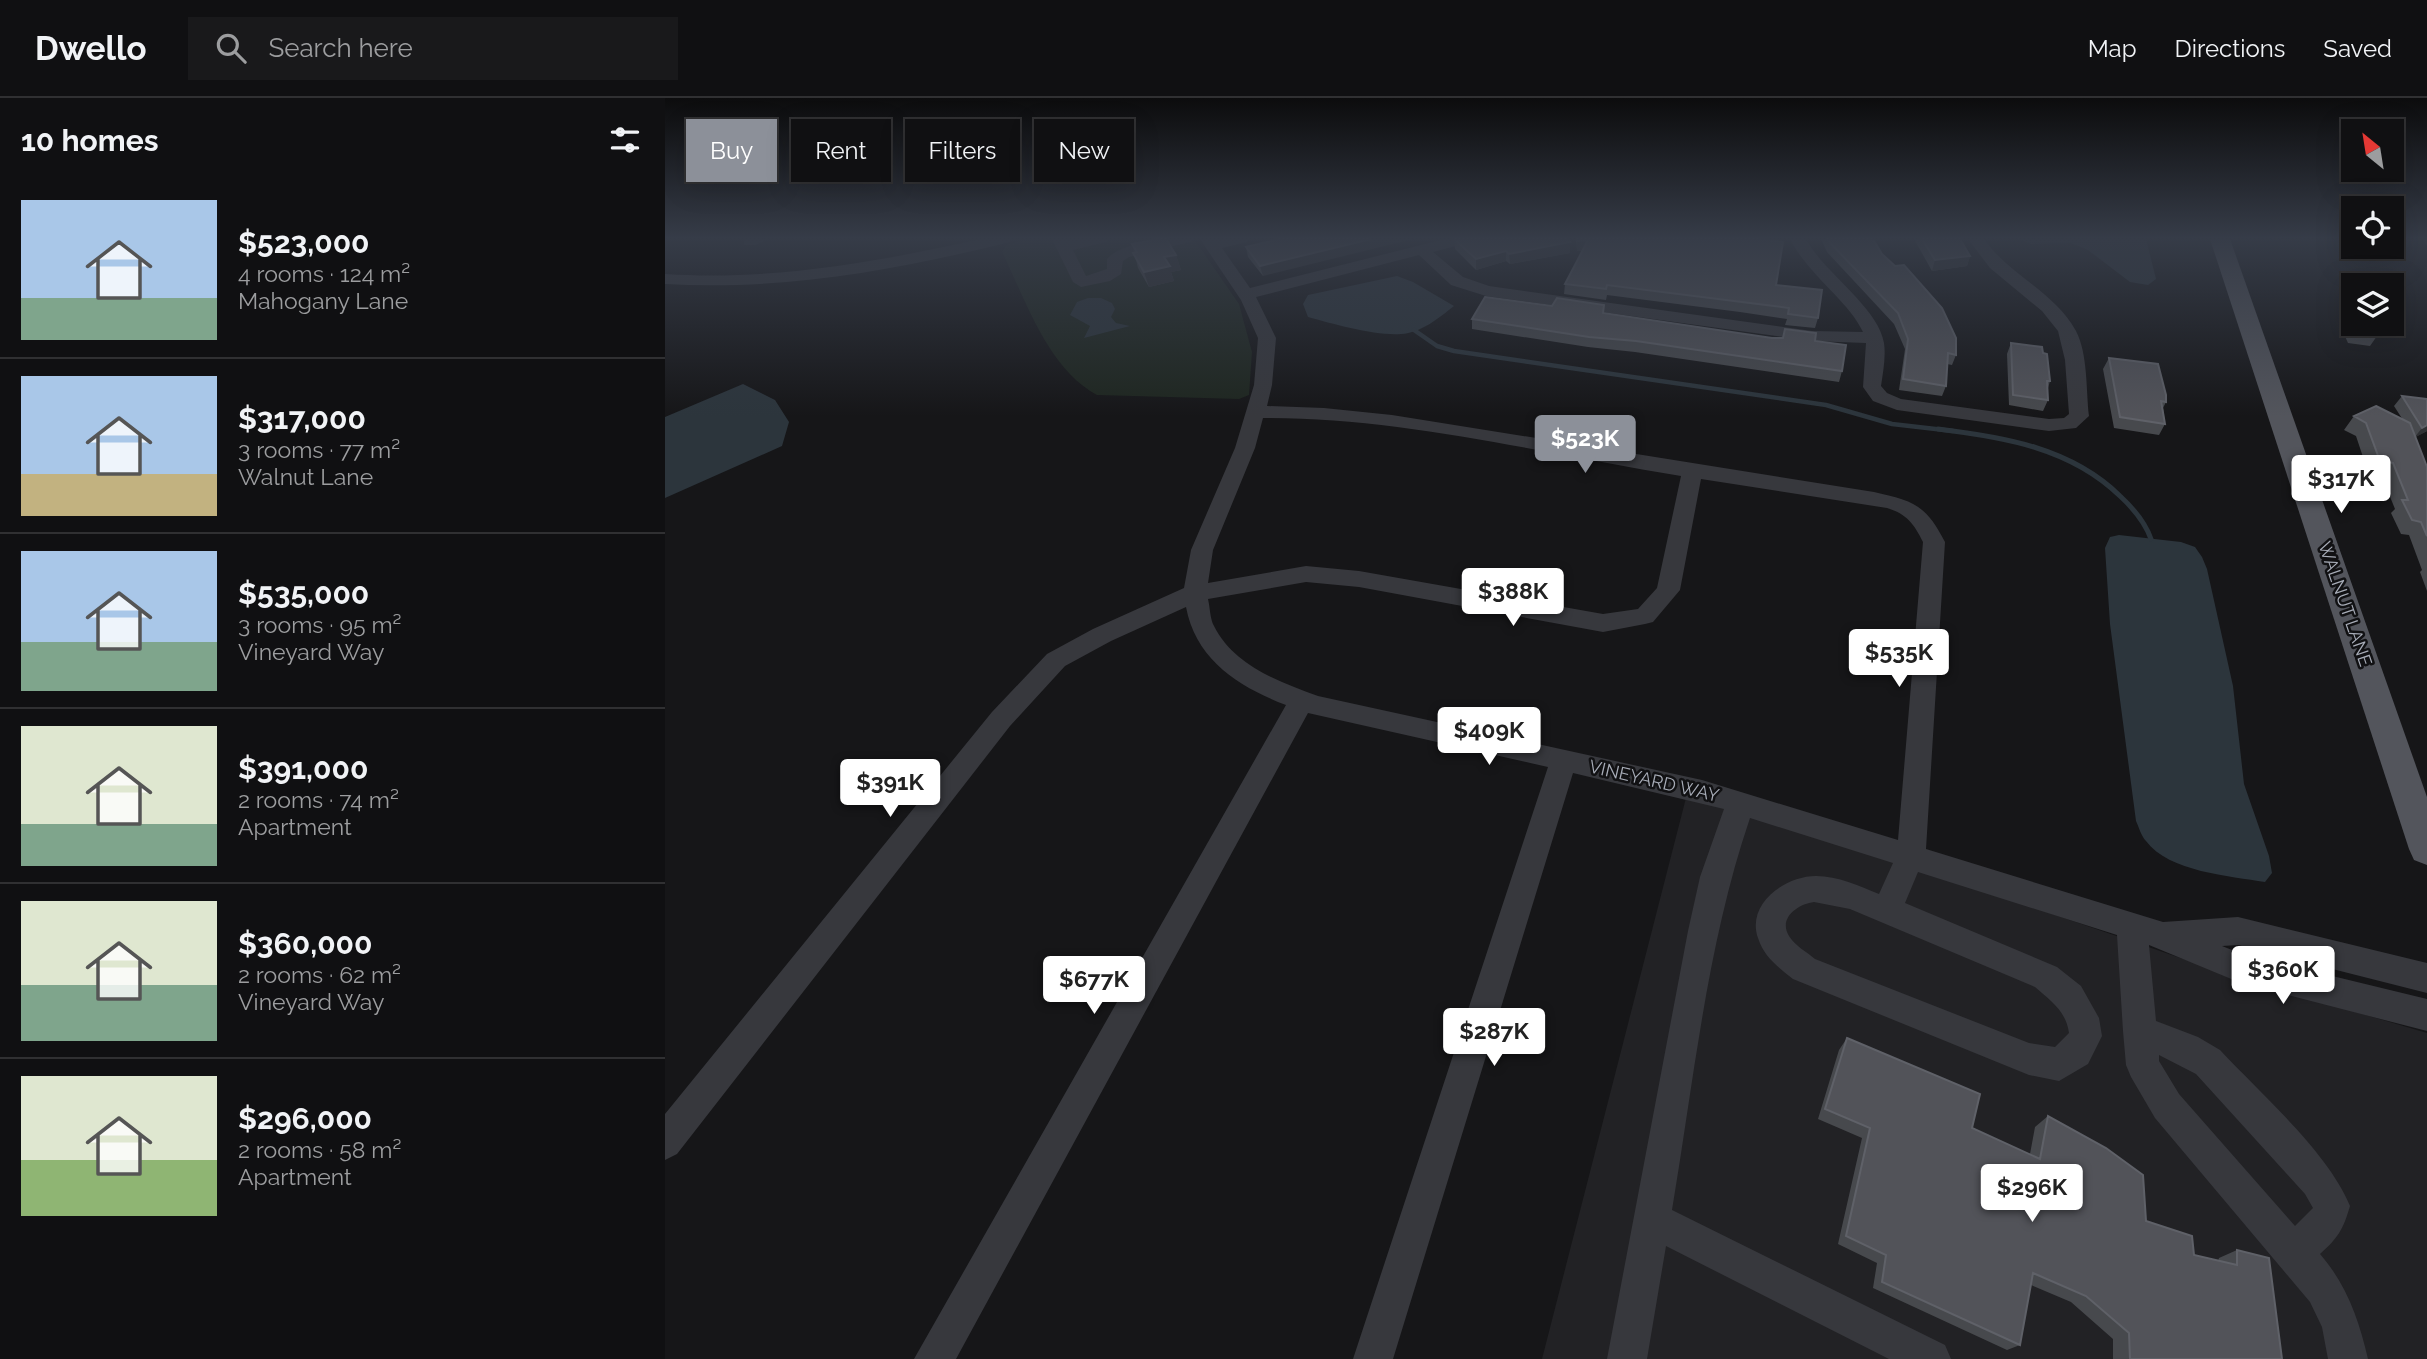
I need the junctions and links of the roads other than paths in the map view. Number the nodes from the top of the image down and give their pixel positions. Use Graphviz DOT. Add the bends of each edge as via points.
graph roads {
  1 [pos="1249,298"];
  2 [pos="1536,298"];
  3 [pos="1844,298"];
  4 [pos="2035,298"];
  5 [pos="2240,298"];
  6 [pos="1874,338"];
  7 [pos="1255,412"];
  8 [pos="1692,472"];
  9 [pos="1195,593"];
  10 [pos="1302,700"];
  11 [pos="1564,760"];
  12 [pos="1741,802"];
  13 [pos="2427,849"];
  14 [pos="1912,855"];
  15 [pos="1887,910"];
  16 [pos="2146,931"];
  17 [pos="2427,978"];
  18 [pos="2427,1015"];
  19 [pos="2139,1031"];
  20 [pos="665,1142"];
  21 [pos="1653,1220"];
  22 [pos="2295,1252"];
  23 [pos="934,1359"];
  24 [pos="1373,1359"];
  25 [pos="1627,1359"];
  26 [pos="1931,1359"];
  27 [pos="2349,1359"];
  1 -- 7 [label="street, VINEYARD WAY" via="1267,338 1263,385"];
  2 -- 6 [label="street" via="1812,336"];
  3 -- 6 [label="street"];
  4 -- 6 [label="street" via="2067,332 2079,416 2069,424 1973,415 1897,404 1880,397 1872,387"];
  5 -- 13 [label="main road, WALNUT LANE"];
  7 -- 8 [label="street" via="1374,418"];
  7 -- 9 [label="street, VINEYARD WAY" via="1245,448 1202,550"];
  8 -- 9 [label="street" via="1668,590 1645,616 1603,623 1359,579 1306,574"];
  8 -- 14 [label="street" via="1874,499 1901,505 1922,517 1934,542"];
  9 -- 10 [label="street, VINEYARD WAY" via="1202,628 1230,663 1264,686"];
  9 -- 20 [label="street" via="1056,660 1001,719"];
  10 -- 11 [label="street, VINEYARD WAY"];
  10 -- 23 [label="street"];
  11 -- 12 [label="street, VINEYARD WAY"];
  11 -- 24 [label="street"];
  12 -- 14 [label="street, VINEYARD WAY"];
  12 -- 21 [label="street" via="1709,904"];
  14 -- 15 [label="street"];
  14 -- 16 [label="street, VINEYARD WAY"];
  15 -- 15 [label="street" via="2046,976 2070,997 2083,1018 2086,1036 2076,1052 2059,1064 2029,1059 1804,969 1777,947 1771,924 1777,905 1792,893 1813,889"];
  16 -- 17 [label="street, VINEYARD WAY" via="2238,931"];
  16 -- 18 [label="street, VINEYARD WAY" via="2241,968"];
  16 -- 19 [label="street"];
  19 -- 22 [label="street" via="2143,1065 2167,1107"];
  19 -- 22 [label="street" via="2208,1062 2318,1181 2332,1206 2326,1224"];
  21 -- 25 [label="street"];
  21 -- 26 [label="street"];
  22 -- 27 [label="street" via="2324,1288 2341,1325"];
}
